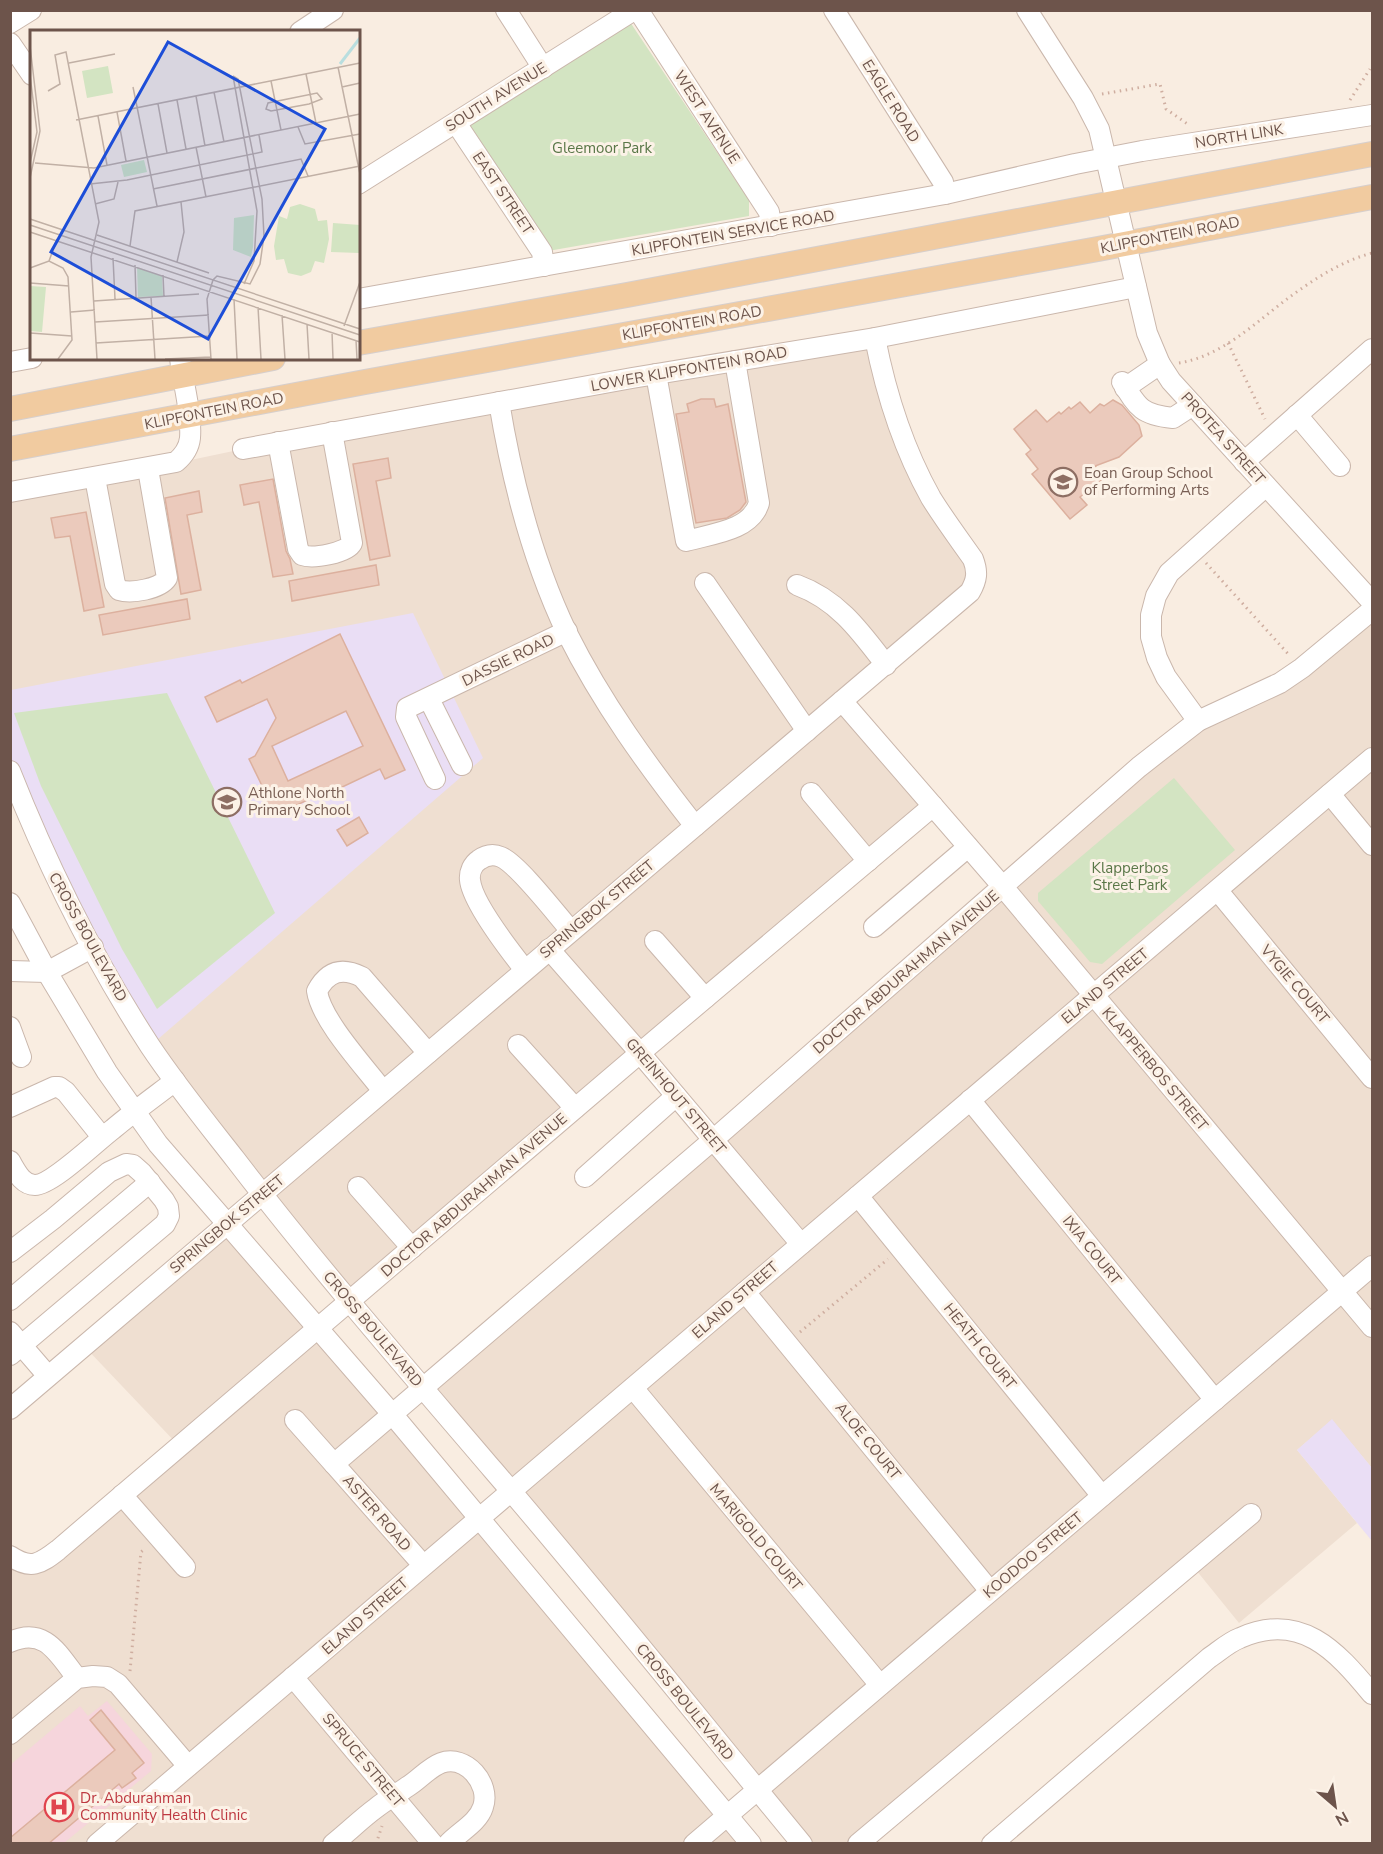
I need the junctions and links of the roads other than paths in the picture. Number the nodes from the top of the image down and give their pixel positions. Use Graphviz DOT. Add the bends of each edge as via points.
graph roads {
  1 [pos="31,10"];
  2 [pos="333,10"];
  3 [pos="506,10"];
  4 [pos="636,10"];
  5 [pos="834,10"];
  6 [pos="1027,10"];
  7 [pos="10,23"];
  8 [pos="303,30"];
  9 [pos="10,43"];
  10 [pos="543,68"];
  11 [pos="30,72"];
  12 [pos="1372,115"];
  13 [pos="456,123"];
  14 [pos="1372,154"];
  15 [pos="1107,158"];
  16 [pos="360,183"];
  17 [pos="945,194"];
  18 [pos="1372,197"];
  19 [pos="1116,204"];
  20 [pos="771,225"];
  21 [pos="1125,244"];
  22 [pos="544,266"];
  23 [pos="1136,287"];
  24 [pos="360,299"];
  25 [pos="875,338"];
  26 [pos="360,343"];
  27 [pos="1372,349"];
  28 [pos="30,358"];
  29 [pos="253,360"];
  30 [pos="735,361"];
  31 [pos="10,362"];
  32 [pos="1160,363"];
  33 [pos="181,367"];
  34 [pos="656,374"];
  35 [pos="499,402"];
  36 [pos="1192,405"];
  37 [pos="10,410"];
  38 [pos="1297,415"];
  39 [pos="189,416"];
  40 [pos="332,432"];
  41 [pos="278,442"];
  42 [pos="10,449"];
  43 [pos="243,449"];
  44 [pos="1244,462"];
  45 [pos="1340,466"];
  46 [pos="148,469"];
  47 [pos="95,478"];
  48 [pos="1266,486"];
  49 [pos="10,492"];
  50 [pos="705,584"];
  51 [pos="797,585"];
  52 [pos="1372,602"];
  53 [pos="1372,610"];
  54 [pos="567,631"];
  55 [pos="886,665"];
  56 [pos="429,699"];
  57 [pos="843,701"];
  58 [pos="1198,722"];
  59 [pos="807,731"];
  60 [pos="1372,758"];
  61 [pos="462,765"];
  62 [pos="10,771"];
  63 [pos="435,779"];
  64 [pos="811,793"];
  65 [pos="1330,794"];
  66 [pos="933,806"];
  67 [pos="695,826"];
  68 [pos="1372,845"];
  69 [pos="968,847"];
  70 [pos="868,861"];
  71 [pos="1004,888"];
  72 [pos="1218,891"];
  73 [pos="10,903"];
  74 [pos="874,927"];
  75 [pos="571,931"];
  76 [pos="655,940"];
  77 [pos="93,947"];
  78 [pos="549,949"];
  79 [pos="525,970"];
  80 [pos="10,971"];
  81 [pos="47,972"];
  82 [pos="1094,996"];
  83 [pos="705,998"];
  84 [pos="10,1027"];
  85 [pos="518,1045"];
  86 [pos="428,1053"];
  87 [pos="640,1053"];
  88 [pos="21,1057"];
  89 [pos="1372,1078"];
  90 [pos="175,1081"];
  91 [pos="384,1091"];
  92 [pos="676,1096"];
  93 [pos="970,1100"];
  94 [pos="10,1107"];
  95 [pos="575,1108"];
  96 [pos="134,1112"];
  97 [pos="102,1137"];
  98 [pos="713,1140"];
  99 [pos="10,1161"];
  100 [pos="585,1177"];
  101 [pos="150,1182"];
  102 [pos="358,1187"];
  103 [pos="262,1194"];
  104 [pos="858,1196"];
  105 [pos="228,1224"];
  106 [pos="801,1244"];
  107 [pos="412,1248"];
  108 [pos="10,1252"];
  109 [pos="1372,1266"];
  110 [pos="745,1292"];
  111 [pos="1342,1292"];
  112 [pos="10,1300"];
  113 [pos="350,1301"];
  114 [pos="1372,1327"];
  115 [pos="318,1328"];
  116 [pos="14,1344"];
  117 [pos="48,1376"];
  118 [pos="633,1388"];
  119 [pos="424,1389"];
  120 [pos="1215,1400"];
  121 [pos="10,1409"];
  122 [pos="393,1415"];
  123 [pos="295,1420"];
  124 [pos="334,1464"];
  125 [pos="512,1491"];
  126 [pos="122,1495"];
  127 [pos="1102,1496"];
  128 [pos="1251,1514"];
  129 [pos="478,1519"];
  130 [pos="10,1556"];
  131 [pos="423,1566"];
  132 [pos="185,1567"];
  133 [pos="990,1591"];
  134 [pos="10,1642"];
  135 [pos="293,1677"];
  136 [pos="77,1678"];
  137 [pos="880,1685"];
  138 [pos="1372,1694"];
  139 [pos="10,1734"];
  140 [pos="188,1766"];
  141 [pos="757,1790"];
  142 [pos="393,1796"];
  143 [pos="729,1814"];
  144 [pos="98,1844"];
  145 [pos="333,1844"];
  146 [pos="433,1844"];
  147 [pos="448,1844"];
  148 [pos="694,1844"];
  149 [pos="751,1844"];
  150 [pos="802,1844"];
  151 [pos="858,1844"];
  152 [pos="992,1844"];
  1 -- 7 [label="street"];
  2 -- 8 [label="street"];
  3 -- 10 [label="street"];
  4 -- 10 [label="street, SOUTH AVENUE"];
  4 -- 20 [label="street, WEST AVENUE" via="769,212"];
  5 -- 17 [label="street, EAGLE ROAD" via="943,182"];
  6 -- 15 [label="street, PROTEA STREET" via="1093,115"];
  9 -- 11 [label="street"];
  10 -- 13 [label="street, SOUTH AVENUE"];
  12 -- 15 [label="street, NORTH LINK"];
  13 -- 16 [label="street, SOUTH AVENUE"];
  13 -- 22 [label="street, EAST STREET" via="542,252"];
  14 -- 19 [label="main road"];
  15 -- 17 [label="street, KLIPFONTEIN SERVICE ROAD"];
  15 -- 19 [label="street, PROTEA STREET"];
  17 -- 20 [label="street, KLIPFONTEIN SERVICE ROAD"];
  18 -- 21 [label="main road, KLIPFONTEIN ROAD"];
  19 -- 21 [label="street, PROTEA STREET"];
  19 -- 26 [label="main road"];
  20 -- 22 [label="street, KLIPFONTEIN SERVICE ROAD"];
  21 -- 23 [label="street, PROTEA STREET"];
  21 -- 39 [label="main road, KLIPFONTEIN ROAD"];
  22 -- 24 [label="street, KLIPFONTEIN SERVICE ROAD"];
  23 -- 25 [label="street, LOWER KLIPFONTEIN ROAD"];
  23 -- 32 [label="street, PROTEA STREET" via="1147,333"];
  25 -- 30 [label="street, LOWER KLIPFONTEIN ROAD"];
  25 -- 55 [label="street, SPRINGBOK STREET" via="897,424 914,466 973,559 977,576 962,601"];
  27 -- 38 [label="street"];
  28 -- 31 [label="street"];
  29 -- 33 [label="main road"];
  30 -- 34 [label="street, LOWER KLIPFONTEIN ROAD"];
  30 -- 34 [label="street" via="759,503 751,518 738,526 686,541"];
  32 -- 36 [label="street, PROTEA STREET"];
  32 -- 36 [label="street" via="1124,385 1142,410 1173,423"];
  33 -- 37 [label="main road"];
  33 -- 39 [label="street"];
  34 -- 35 [label="street, LOWER KLIPFONTEIN ROAD"];
  35 -- 40 [label="street, LOWER KLIPFONTEIN ROAD"];
  35 -- 54 [label="street" via="522,511"];
  36 -- 44 [label="street, PROTEA STREET"];
  38 -- 44 [label="street"];
  38 -- 45 [label="street"];
  39 -- 42 [label="main road, KLIPFONTEIN ROAD"];
  39 -- 46 [label="street" via="190,439 183,456 176,462"];
  40 -- 41 [label="street, LOWER KLIPFONTEIN ROAD"];
  40 -- 41 [label="street" via="352,543 348,549 310,557 298,549"];
  41 -- 43 [label="street, LOWER KLIPFONTEIN ROAD"];
  44 -- 48 [label="street, PROTEA STREET"];
  46 -- 47 [label="street"];
  46 -- 47 [label="street" via="167,578 159,586 127,592 115,584"];
  47 -- 49 [label="street"];
  48 -- 52 [label="street, PROTEA STREET"];
  48 -- 58 [label="street" via="1169,573 1156,596 1150,637 1166,676"];
  50 -- 59 [label="street"];
  51 -- 55 [label="street" via="832,602"];
  53 -- 58 [label="street, DOCTOR ABDURAHMAN AVENUE" via="1280,683"];
  54 -- 56 [label="street, DASSIE ROAD"];
  54 -- 67 [label="street" via="634,746"];
  55 -- 57 [label="street, SPRINGBOK STREET"];
  56 -- 61 [label="street"];
  56 -- 63 [label="street, DASSIE ROAD" via="407,708 405,713"];
  57 -- 59 [label="street, SPRINGBOK STREET"];
  57 -- 66 [label="street, KLAPPERBOS STREET"];
  58 -- 71 [label="street, DOCTOR ABDURAHMAN AVENUE" via="1139,767"];
  59 -- 67 [label="street, SPRINGBOK STREET"];
  60 -- 65 [label="street, ELAND STREET"];
  62 -- 77 [label="street, CROSS BOULEVARD" via="52,872"];
  64 -- 70 [label="street"];
  65 -- 68 [label="street"];
  65 -- 72 [label="street, ELAND STREET"];
  66 -- 69 [label="street, KLAPPERBOS STREET"];
  66 -- 70 [label="street, DOCTOR ABDURAHMAN AVENUE"];
  67 -- 75 [label="street, SPRINGBOK STREET"];
  69 -- 71 [label="street, KLAPPERBOS STREET"];
  69 -- 74 [label="street"];
  70 -- 83 [label="street, DOCTOR ABDURAHMAN AVENUE"];
  71 -- 82 [label="street, KLAPPERBOS STREET"];
  71 -- 98 [label="street, DOCTOR ABDURAHMAN AVENUE"];
  72 -- 82 [label="street, ELAND STREET"];
  72 -- 89 [label="street, VYGIE COURT"];
  73 -- 81 [label="street"];
  75 -- 78 [label="street, SPRINGBOK STREET"];
  75 -- 79 [label="street" via="515,867 494,855 484,856 471,870 475,896"];
  76 -- 83 [label="street"];
  77 -- 81 [label="street"];
  77 -- 90 [label="street, CROSS BOULEVARD"];
  78 -- 79 [label="street, SPRINGBOK STREET"];
  78 -- 87 [label="street, GREINHOUT STREET"];
  79 -- 86 [label="street, SPRINGBOK STREET"];
  80 -- 81 [label="street"];
  81 -- 96 [label="street"];
  82 -- 93 [label="street, ELAND STREET"];
  82 -- 111 [label="street, KLAPPERBOS STREET"];
  83 -- 87 [label="street, DOCTOR ABDURAHMAN AVENUE"];
  84 -- 88 [label="street"];
  85 -- 95 [label="street"];
  86 -- 91 [label="street, SPRINGBOK STREET"];
  86 -- 91 [label="street" via="362,977 350,971 328,977 317,991 318,1001"];
  87 -- 92 [label="street, GREINHOUT STREET"];
  87 -- 95 [label="street, DOCTOR ABDURAHMAN AVENUE"];
  90 -- 96 [label="street"];
  90 -- 103 [label="street, CROSS BOULEVARD"];
  91 -- 103 [label="street, SPRINGBOK STREET"];
  92 -- 98 [label="street, GREINHOUT STREET"];
  92 -- 100 [label="street"];
  93 -- 104 [label="street, ELAND STREET"];
  93 -- 120 [label="street, IXIA COURT"];
  94 -- 97 [label="street" via="58,1087"];
  95 -- 107 [label="street, DOCTOR ABDURAHMAN AVENUE"];
  96 -- 97 [label="street"];
  96 -- 105 [label="street"];
  97 -- 99 [label="street" via="43,1184 31,1185 23,1180"];
  98 -- 106 [label="street, GREINHOUT STREET"];
  98 -- 119 [label="street, DOCTOR ABDURAHMAN AVENUE"];
  101 -- 108 [label="street" via="133,1165 118,1166"];
  101 -- 112 [label="street"];
  101 -- 116 [label="street" via="168,1207 165,1224"];
  102 -- 107 [label="street"];
  103 -- 105 [label="street, SPRINGBOK STREET"];
  103 -- 113 [label="street, CROSS BOULEVARD"];
  104 -- 106 [label="street, ELAND STREET"];
  104 -- 127 [label="street, HEATH COURT"];
  105 -- 115 [label="street"];
  105 -- 117 [label="street, SPRINGBOK STREET"];
  106 -- 110 [label="street, ELAND STREET"];
  107 -- 113 [label="street, DOCTOR ABDURAHMAN AVENUE"];
  109 -- 111 [label="street, KOODOO STREET"];
  110 -- 118 [label="street, ELAND STREET"];
  110 -- 133 [label="street, ALOE COURT"];
  111 -- 114 [label="street, KLAPPERBOS STREET"];
  111 -- 120 [label="street, KOODOO STREET"];
  113 -- 115 [label="street, DOCTOR ABDURAHMAN AVENUE"];
  113 -- 119 [label="street, CROSS BOULEVARD"];
  115 -- 122 [label="street"];
  115 -- 126 [label="street, DOCTOR ABDURAHMAN AVENUE"];
  116 -- 117 [label="street"];
  117 -- 121 [label="street, SPRINGBOK STREET"];
  118 -- 125 [label="street, ELAND STREET"];
  118 -- 137 [label="street, MARIGOLD COURT"];
  119 -- 122 [label="street, ASTER ROAD"];
  119 -- 125 [label="street, CROSS BOULEVARD"];
  120 -- 127 [label="street, KOODOO STREET"];
  122 -- 124 [label="street, ASTER ROAD"];
  122 -- 129 [label="street"];
  123 -- 124 [label="street"];
  124 -- 131 [label="street, ASTER ROAD"];
  125 -- 129 [label="street, ELAND STREET"];
  125 -- 141 [label="street, CROSS BOULEVARD"];
  126 -- 130 [label="street, DOCTOR ABDURAHMAN AVENUE" via="48,1558 30,1565"];
  126 -- 132 [label="street"];
  127 -- 133 [label="street, KOODOO STREET"];
  128 -- 151 [label="street"];
  129 -- 131 [label="street, ELAND STREET"];
  129 -- 143 [label="street"];
  131 -- 135 [label="street, ELAND STREET"];
  133 -- 137 [label="street, KOODOO STREET"];
  134 -- 136 [label="street" via="22,1637 41,1639"];
  135 -- 140 [label="street, ELAND STREET"];
  135 -- 142 [label="street, SPRUCE STREET"];
  136 -- 139 [label="street"];
  136 -- 140 [label="street" via="107,1677 118,1684"];
  137 -- 141 [label="street, KOODOO STREET"];
  138 -- 152 [label="street" via="1326,1644 1299,1631 1269,1628 1239,1638 1209,1659"];
  140 -- 144 [label="street, ELAND STREET"];
  141 -- 143 [label="street, KOODOO STREET"];
  141 -- 150 [label="street, CROSS BOULEVARD"];
  142 -- 145 [label="street"];
  142 -- 146 [label="street, SPRUCE STREET"];
  142 -- 147 [label="street" via="443,1762 464,1763 472,1769 484,1791 483,1809"];
  143 -- 148 [label="street, KOODOO STREET"];
  143 -- 149 [label="street"];
}
